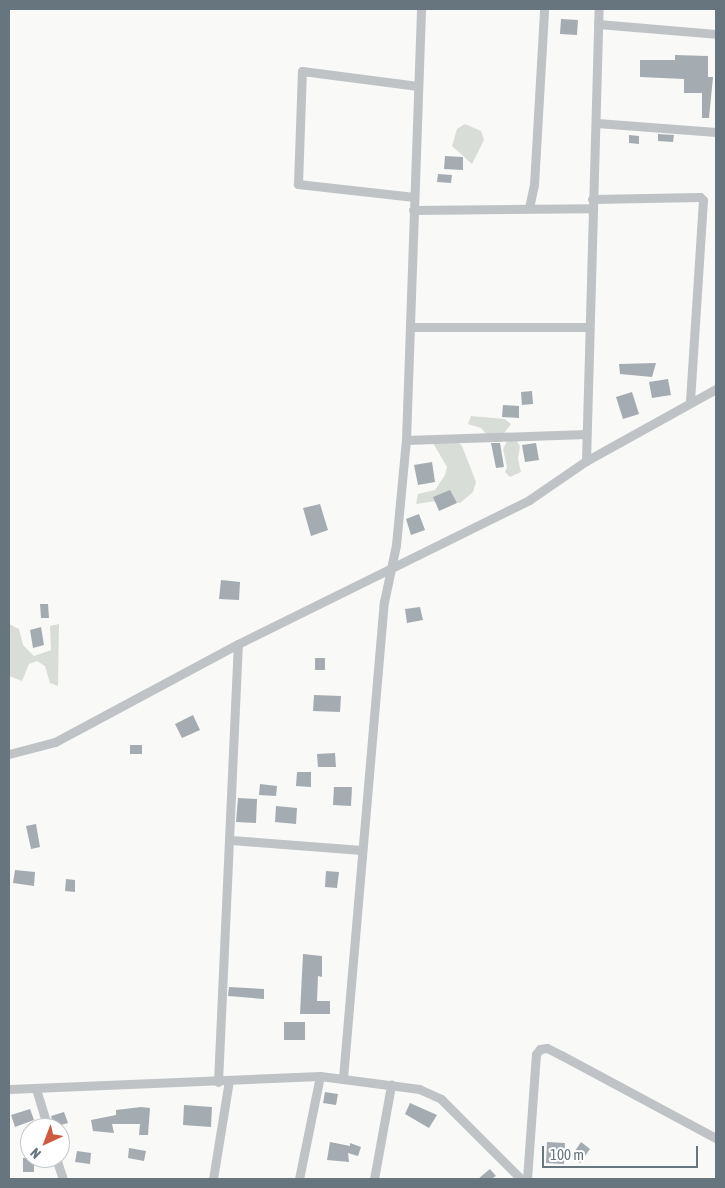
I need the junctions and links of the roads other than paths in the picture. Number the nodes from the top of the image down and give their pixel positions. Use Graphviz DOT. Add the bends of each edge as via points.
graph roads {
  1 [pos="421,9"];
  2 [pos="544,9"];
  3 [pos="599,9"];
  4 [pos="598,24"];
  5 [pos="716,34"];
  6 [pos="418,86"];
  7 [pos="598,123"];
  8 [pos="716,132"];
  9 [pos="414,197"];
  10 [pos="591,203"];
  11 [pos="529,208"];
  12 [pos="413,210"];
  13 [pos="410,327"];
  14 [pos="588,328"];
  15 [pos="716,388"];
  16 [pos="690,401"];
  17 [pos="586,434"];
  18 [pos="406,440"];
  19 [pos="586,461"];
  20 [pos="388,570"];
  21 [pos="238,644"];
  22 [pos="9,754"];
  23 [pos="231,840"];
  24 [pos="362,850"];
  25 [pos="320,1076"];
  26 [pos="343,1078"];
  27 [pos="229,1080"];
  28 [pos="218,1082"];
  29 [pos="391,1085"];
  30 [pos="36,1088"];
  31 [pos="9,1089"];
  32 [pos="45,1118"];
  33 [pos="716,1138"];
  34 [pos="213,1179"];
  35 [pos="299,1179"];
  36 [pos="374,1179"];
  37 [pos="521,1179"];
  38 [pos="527,1179"];
  1 -- 6 [label="street"];
  2 -- 11 [label="street" via="534,184"];
  3 -- 4 [label="street"];
  4 -- 5 [label="street"];
  4 -- 7 [label="street"];
  6 -- 9 [label="street"];
  6 -- 9 [label="street" via="302,71 298,184"];
  7 -- 8 [label="street"];
  7 -- 10 [label="street"];
  9 -- 12 [label="street"];
  10 -- 11 [label="street"];
  10 -- 14 [label="street"];
  10 -- 16 [label="street" via="700,197 704,200"];
  11 -- 12 [label="street"];
  12 -- 13 [label="street"];
  13 -- 14 [label="street"];
  13 -- 18 [label="street"];
  14 -- 17 [label="street"];
  15 -- 16 [label="street"];
  16 -- 19 [label="street"];
  17 -- 18 [label="street"];
  17 -- 19 [label="street"];
  18 -- 20 [label="street" via="396,545"];
  19 -- 20 [label="street" via="529,500"];
  20 -- 21 [label="street"];
  20 -- 24 [label="street"];
  21 -- 22 [label="street" via="54,742"];
  21 -- 23 [label="street"];
  23 -- 24 [label="street"];
  23 -- 28 [label="street"];
  24 -- 26 [label="street"];
  25 -- 26 [label="street"];
  25 -- 27 [label="street"];
  25 -- 35 [label="street"];
  26 -- 29 [label="street"];
  27 -- 28 [label="street"];
  27 -- 34 [label="street"];
  28 -- 30 [label="street"];
  29 -- 36 [label="street"];
  29 -- 37 [label="street" via="431,1092 442,1099"];
  30 -- 31 [label="street"];
  30 -- 32 [label="street"];
  33 -- 38 [label="street" via="561,1055 547,1048 540,1049 536,1054"];
}
